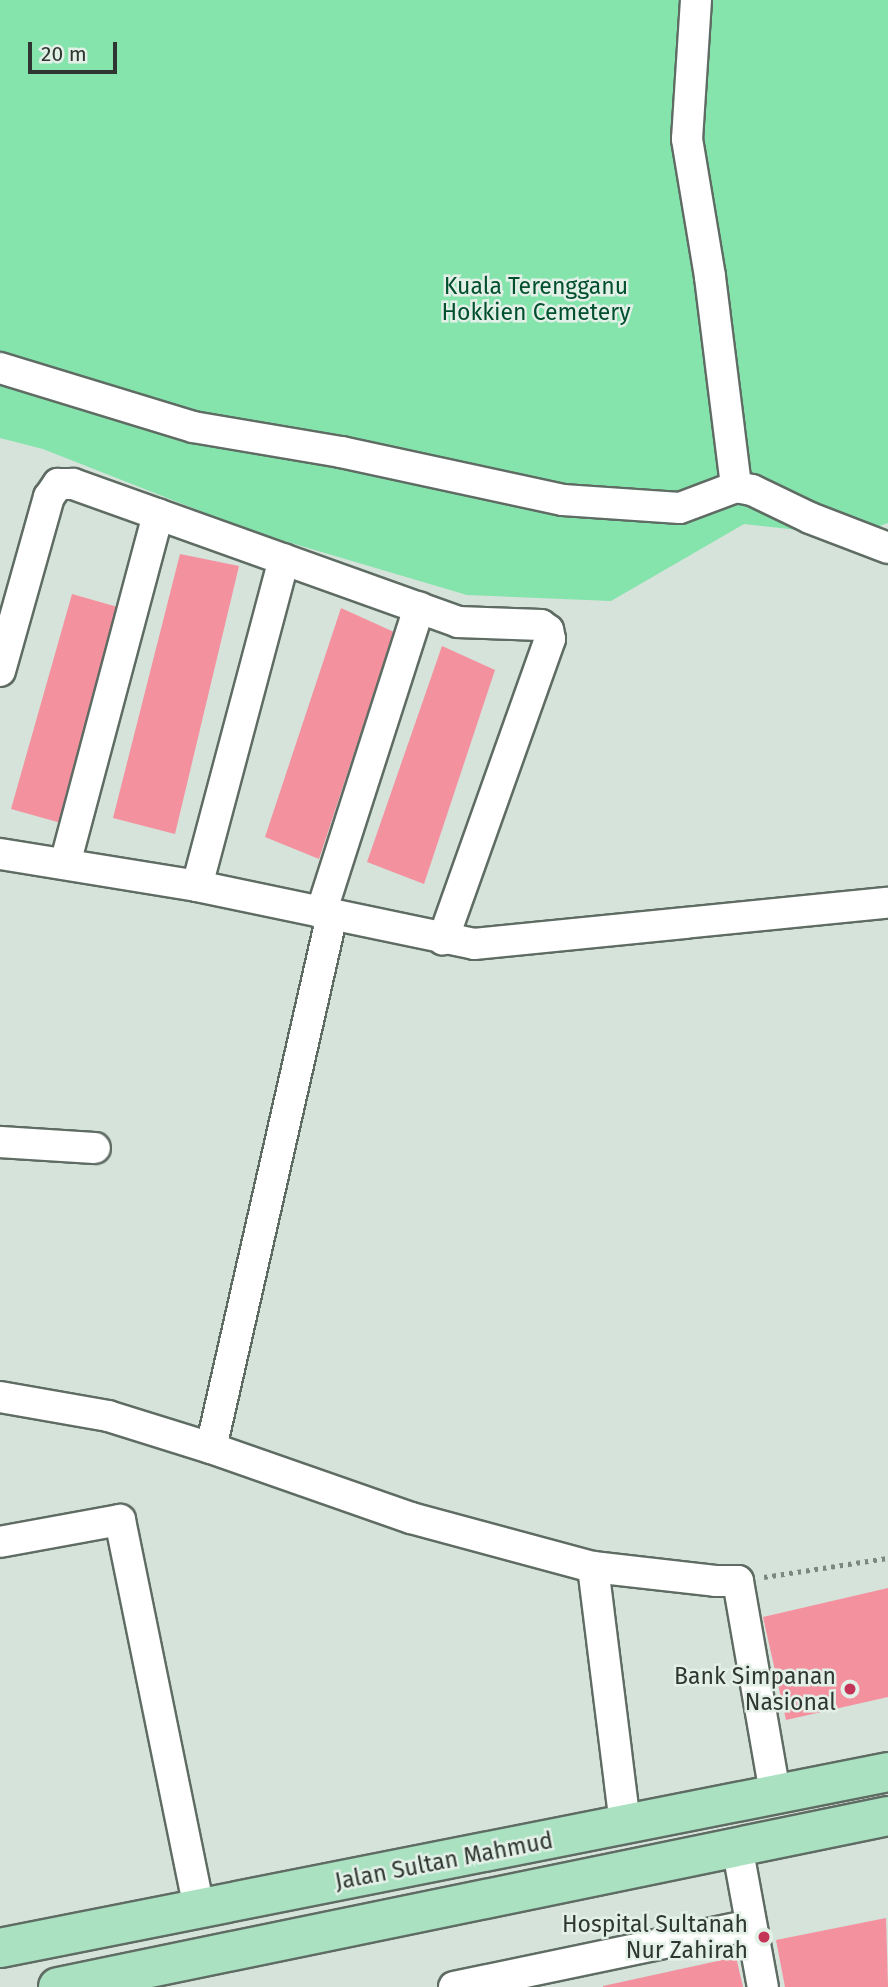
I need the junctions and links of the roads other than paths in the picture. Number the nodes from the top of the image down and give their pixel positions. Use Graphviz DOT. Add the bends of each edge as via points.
graph roads {
  1 [pos="696,0"];
  2 [pos="0,368"];
  3 [pos="736,487"];
  4 [pos="158,514"];
  5 [pos="888,548"];
  6 [pos="284,559"];
  7 [pos="419,607"];
  8 [pos="0,671"];
  9 [pos="0,854"];
  10 [pos="65,864"];
  11 [pos="197,886"];
  12 [pos="888,903"];
  13 [pos="326,914"];
  14 [pos="443,939"];
  15 [pos="0,1142"];
  16 [pos="94,1148"];
  17 [pos="0,1397"];
  18 [pos="212,1448"];
  19 [pos="0,1542"];
  20 [pos="593,1567"];
  21 [pos="888,1772"];
  22 [pos="775,1794"];
  23 [pos="888,1816"];
  24 [pos="625,1824"];
  25 [pos="737,1846"];
  26 [pos="200,1910"];
  27 [pos="751,1925"];
  28 [pos="0,1948"];
  29 [pos="58,1987"];
  30 [pos="453,1987"];
  31 [pos="762,1987"];
  1 -- 3 [label="street" via="687,139 710,277"];
  2 -- 3 [label="street" via="193,428 341,452 563,500 680,508"];
  3 -- 5 [label="street"];
  4 -- 6 [label="street"];
  4 -- 8 [label="street" via="73,484 58,484 49,497"];
  4 -- 10 [label="street"];
  6 -- 7 [label="street"];
  6 -- 11 [label="street"];
  7 -- 13 [label="street"];
  7 -- 14 [label="street" via="458,622 541,625 550,639"];
  9 -- 10 [label="street"];
  10 -- 11 [label="street"];
  11 -- 13 [label="street"];
  12 -- 14 [label="street" via="474,944"];
  13 -- 14 [label="street"];
  13 -- 18 [label="street"];
  15 -- 16 [label="street"];
  17 -- 18 [label="street" via="108,1416"];
  18 -- 20 [label="street" via="411,1518"];
  19 -- 26 [label="street" via="120,1520"];
  20 -- 22 [label="street" via="738,1581"];
  20 -- 24 [label="street"];
  21 -- 22 [label="main road, Jalan Sultan Mahmud"];
  22 -- 24 [label="main road, Jalan Sultan Mahmud"];
  23 -- 25 [label="main road, Jalan Sultan Mahmud"];
  24 -- 26 [label="main road, Jalan Sultan Mahmud"];
  25 -- 27 [label="street"];
  25 -- 29 [label="main road, Jalan Sultan Mahmud"];
  26 -- 28 [label="main road, Jalan Sultan Mahmud"];
  27 -- 30 [label="street"];
  27 -- 31 [label="street"];
}
